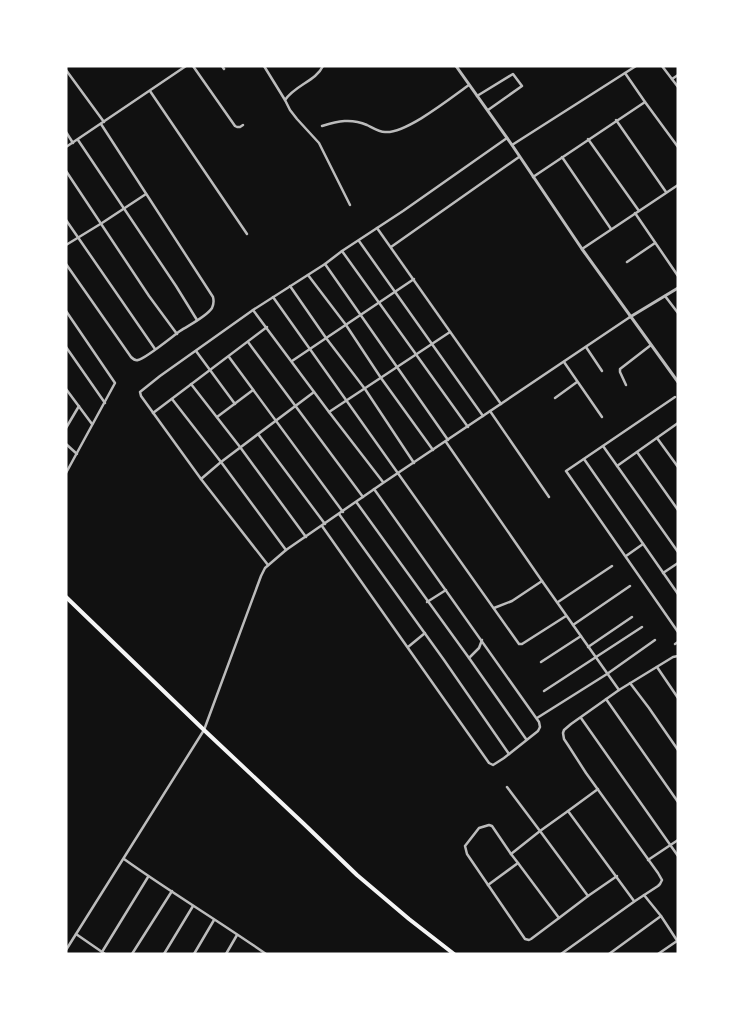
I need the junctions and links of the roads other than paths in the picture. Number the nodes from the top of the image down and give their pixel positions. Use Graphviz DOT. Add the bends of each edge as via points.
graph roads {
  1 [pos="186,66"];
  2 [pos="193,66"];
  3 [pos="264,66"];
  4 [pos="323,66"];
  5 [pos="456,66"];
  6 [pos="636,66"];
  7 [pos="662,66"];
  8 [pos="66,70"];
  9 [pos="625,73"];
  10 [pos="678,75"];
  11 [pos="672,79"];
  12 [pos="469,85"];
  13 [pos="678,87"];
  14 [pos="150,91"];
  15 [pos="477,96"];
  16 [pos="285,100"];
  17 [pos="645,102"];
  18 [pos="488,110"];
  19 [pos="616,120"];
  20 [pos="102,123"];
  21 [pos="243,125"];
  22 [pos="322,126"];
  23 [pos="66,132"];
  24 [pos="507,138"];
  25 [pos="588,139"];
  26 [pos="78,140"];
  27 [pos="74,143"];
  28 [pos="512,144"];
  29 [pos="678,146"];
  30 [pos="66,147"];
  31 [pos="519,157"];
  32 [pos="562,157"];
  33 [pos="66,170"];
  34 [pos="533,177"];
  35 [pos="678,185"];
  36 [pos="666,192"];
  37 [pos="146,194"];
  38 [pos="350,205"];
  39 [pos="124,208"];
  40 [pos="639,210"];
  41 [pos="635,213"];
  42 [pos="66,220"];
  43 [pos="102,223"];
  44 [pos="378,228"];
  45 [pos="611,229"];
  46 [pos="247,234"];
  47 [pos="79,238"];
  48 [pos="359,241"];
  49 [pos="655,243"];
  50 [pos="66,245"];
  51 [pos="391,247"];
  52 [pos="582,249"];
  53 [pos="342,251"];
  54 [pos="627,262"];
  55 [pos="66,264"];
  56 [pos="325,264"];
  57 [pos="308,275"];
  58 [pos="678,276"];
  59 [pos="414,279"];
  60 [pos="290,286"];
  61 [pos="678,288"];
  62 [pos="395,292"];
  63 [pos="665,296"];
  64 [pos="273,297"];
  65 [pos="379,302"];
  66 [pos="254,310"];
  67 [pos="66,311"];
  68 [pos="678,313"];
  69 [pos="360,315"];
  70 [pos="630,317"];
  71 [pos="197,320"];
  72 [pos="346,325"];
  73 [pos="267,328"];
  74 [pos="450,332"];
  75 [pos="177,334"];
  76 [pos="326,338"];
  77 [pos="248,342"];
  78 [pos="432,345"];
  79 [pos="650,345"];
  80 [pos="66,347"];
  81 [pos="586,347"];
  82 [pos="156,349"];
  83 [pos="310,349"];
  84 [pos="196,351"];
  85 [pos="416,355"];
  86 [pos="229,357"];
  87 [pos="292,361"];
  88 [pos="564,362"];
  89 [pos="397,368"];
  90 [pos="211,370"];
  91 [pos="602,372"];
  92 [pos="381,378"];
  93 [pos="577,382"];
  94 [pos="678,382"];
  95 [pos="191,384"];
  96 [pos="626,385"];
  97 [pos="66,389"];
  98 [pos="365,389"];
  99 [pos="253,390"];
  100 [pos="314,392"];
  101 [pos="675,397"];
  102 [pos="555,398"];
  103 [pos="172,399"];
  104 [pos="347,401"];
  105 [pos="105,403"];
  106 [pos="235,404"];
  107 [pos="501,404"];
  108 [pos="79,406"];
  109 [pos="296,406"];
  110 [pos="490,411"];
  111 [pos="329,412"];
  112 [pos="153,413"];
  113 [pos="483,416"];
  114 [pos="217,417"];
  115 [pos="602,418"];
  116 [pos="276,421"];
  117 [pos="92,424"];
  118 [pos="677,424"];
  119 [pos="468,427"];
  120 [pos="66,428"];
  121 [pos="258,434"];
  122 [pos="657,438"];
  123 [pos="447,441"];
  124 [pos="66,444"];
  125 [pos="603,446"];
  126 [pos="240,447"];
  127 [pos="433,450"];
  128 [pos="637,452"];
  129 [pos="77,454"];
  130 [pos="584,459"];
  131 [pos="221,462"];
  132 [pos="414,463"];
  133 [pos="617,466"];
  134 [pos="678,467"];
  135 [pos="66,473"];
  136 [pos="399,473"];
  137 [pos="201,479"];
  138 [pos="383,483"];
  139 [pos="374,489"];
  140 [pos="363,497"];
  141 [pos="549,497"];
  142 [pos="356,502"];
  143 [pos="678,510"];
  144 [pos="342,512"];
  145 [pos="339,514"];
  146 [pos="323,525"];
  147 [pos="306,537"];
  148 [pos="643,544"];
  149 [pos="286,550"];
  150 [pos="678,552"];
  151 [pos="625,556"];
  152 [pos="678,563"];
  153 [pos="268,566"];
  154 [pos="612,566"];
  155 [pos="663,573"];
  156 [pos="542,581"];
  157 [pos="630,586"];
  158 [pos="446,590"];
  159 [pos="678,594"];
  160 [pos="66,597"];
  161 [pos="428,602"];
  162 [pos="558,602"];
  163 [pos="494,608"];
  164 [pos="566,616"];
  165 [pos="632,617"];
  166 [pos="573,625"];
  167 [pos="642,627"];
  168 [pos="678,632"];
  169 [pos="425,633"];
  170 [pos="581,636"];
  171 [pos="482,640"];
  172 [pos="655,640"];
  173 [pos="408,647"];
  174 [pos="588,647"];
  175 [pos="678,656"];
  176 [pos="595,657"];
  177 [pos="469,658"];
  178 [pos="541,662"];
  179 [pos="657,667"];
  180 [pos="607,674"];
  181 [pos="630,683"];
  182 [pos="619,690"];
  183 [pos="544,691"];
  184 [pos="678,698"];
  185 [pos="606,699"];
  186 [pos="537,718"];
  187 [pos="581,718"];
  188 [pos="204,730"];
  189 [pos="526,739"];
  190 [pos="678,750"];
  191 [pos="509,754"];
  192 [pos="507,786"];
  193 [pos="598,789"];
  194 [pos="678,802"];
  195 [pos="568,811"];
  196 [pos="540,831"];
  197 [pos="678,840"];
  198 [pos="670,845"];
  199 [pos="511,854"];
  200 [pos="678,856"];
  201 [pos="124,859"];
  202 [pos="648,860"];
  203 [pos="518,863"];
  204 [pos="618,876"];
  205 [pos="148,877"];
  206 [pos="488,885"];
  207 [pos="172,892"];
  208 [pos="644,895"];
  209 [pos="588,896"];
  210 [pos="634,901"];
  211 [pos="194,906"];
  212 [pos="661,916"];
  213 [pos="559,918"];
  214 [pos="214,920"];
  215 [pos="76,934"];
  216 [pos="238,935"];
  217 [pos="677,941"];
  218 [pos="259,949"];
  219 [pos="66,950"];
  220 [pos="104,953"];
  221 [pos="132,954"];
  222 [pos="164,954"];
  223 [pos="194,954"];
  224 [pos="226,954"];
  225 [pos="256,954"];
  226 [pos="266,954"];
  227 [pos="454,954"];
  228 [pos="561,954"];
  229 [pos="609,954"];
  230 [pos="658,954"];
  1 -- 14 [label="street"];
  2 -- 21 [label="street" via="235,126"];
  3 -- 16 [label="street"];
  4 -- 16 [label="street"];
  5 -- 12 [label="street"];
  6 -- 9 [label="street"];
  7 -- 11 [label="street"];
  8 -- 20 [label="street"];
  9 -- 17 [label="street"];
  9 -- 28 [label="street"];
  10 -- 11 [label="street"];
  11 -- 13 [label="street"];
  12 -- 15 [label="street"];
  12 -- 22 [label="street" via="428,115 400,130 383,132 348,120"];
  14 -- 20 [label="street"];
  14 -- 46 [label="street"];
  15 -- 18 [label="street"];
  15 -- 18 [label="street" via="512,74 522,86"];
  16 -- 38 [label="street" via="320,144"];
  17 -- 19 [label="street"];
  17 -- 29 [label="street"];
  18 -- 24 [label="street"];
  19 -- 25 [label="street"];
  19 -- 36 [label="street"];
  20 -- 26 [label="street"];
  20 -- 37 [label="street"];
  23 -- 27 [label="street"];
  24 -- 28 [label="street"];
  24 -- 44 [label="street"];
  25 -- 32 [label="street"];
  25 -- 40 [label="street"];
  26 -- 27 [label="street"];
  26 -- 39 [label="street"];
  27 -- 30 [label="street"];
  28 -- 31 [label="street"];
  31 -- 34 [label="street"];
  31 -- 51 [label="street"];
  32 -- 34 [label="street"];
  32 -- 45 [label="street"];
  33 -- 43 [label="street"];
  34 -- 52 [label="street"];
  35 -- 36 [label="street"];
  36 -- 40 [label="street"];
  37 -- 39 [label="street"];
  37 -- 71 [label="street" via="213,297 214,306"];
  39 -- 43 [label="street"];
  39 -- 71 [label="street"];
  40 -- 41 [label="street"];
  41 -- 45 [label="street"];
  41 -- 49 [label="street"];
  42 -- 47 [label="street"];
  43 -- 47 [label="street"];
  43 -- 75 [label="street" via="148,296"];
  44 -- 48 [label="street"];
  44 -- 51 [label="street"];
  45 -- 52 [label="street"];
  47 -- 50 [label="street"];
  47 -- 82 [label="street"];
  48 -- 53 [label="street"];
  48 -- 62 [label="street"];
  49 -- 54 [label="street"];
  49 -- 58 [label="street"];
  51 -- 59 [label="street"];
  52 -- 70 [label="street"];
  53 -- 56 [label="street"];
  53 -- 65 [label="street"];
  55 -- 82 [label="street" via="131,357 139,360"];
  56 -- 57 [label="street"];
  56 -- 69 [label="street"];
  57 -- 60 [label="street"];
  57 -- 72 [label="street"];
  59 -- 62 [label="street"];
  59 -- 74 [label="street"];
  60 -- 64 [label="street"];
  60 -- 76 [label="street"];
  61 -- 63 [label="street"];
  62 -- 65 [label="street"];
  62 -- 78 [label="street"];
  63 -- 68 [label="street"];
  63 -- 70 [label="street"];
  64 -- 66 [label="street"];
  64 -- 83 [label="street"];
  65 -- 69 [label="street"];
  65 -- 85 [label="street"];
  66 -- 73 [label="street"];
  66 -- 84 [label="street"];
  67 -- 105 [label="street" via="114,380 115,385"];
  69 -- 72 [label="street"];
  69 -- 89 [label="street"];
  70 -- 79 [label="street"];
  70 -- 81 [label="street"];
  71 -- 75 [label="street"];
  72 -- 76 [label="street"];
  72 -- 92 [label="street"];
  73 -- 77 [label="street"];
  73 -- 87 [label="street"];
  74 -- 78 [label="street"];
  74 -- 107 [label="street"];
  75 -- 82 [label="street"];
  76 -- 83 [label="street"];
  76 -- 98 [label="street"];
  77 -- 86 [label="street"];
  77 -- 109 [label="street"];
  78 -- 85 [label="street"];
  78 -- 113 [label="street"];
  79 -- 94 [label="street"];
  79 -- 96 [label="street" via="620,369"];
  80 -- 105 [label="street"];
  81 -- 88 [label="street"];
  81 -- 91 [label="street"];
  83 -- 87 [label="street"];
  83 -- 104 [label="street"];
  84 -- 90 [label="street"];
  84 -- 112 [label="street" via="141,391 140,396"];
  85 -- 89 [label="street"];
  85 -- 119 [label="street"];
  86 -- 90 [label="street"];
  86 -- 99 [label="street"];
  87 -- 100 [label="street"];
  88 -- 93 [label="street"];
  88 -- 107 [label="street"];
  89 -- 92 [label="street"];
  89 -- 123 [label="street"];
  90 -- 95 [label="street"];
  90 -- 106 [label="street"];
  92 -- 98 [label="street"];
  92 -- 127 [label="street"];
  93 -- 102 [label="street"];
  93 -- 115 [label="street"];
  95 -- 103 [label="street"];
  95 -- 114 [label="street"];
  97 -- 108 [label="street"];
  98 -- 104 [label="street"];
  98 -- 132 [label="street"];
  99 -- 106 [label="street"];
  99 -- 116 [label="street"];
  100 -- 109 [label="street"];
  100 -- 111 [label="street"];
  101 -- 125 [label="street"];
  103 -- 112 [label="street"];
  103 -- 131 [label="street"];
  104 -- 111 [label="street"];
  104 -- 136 [label="street"];
  105 -- 117 [label="street"];
  106 -- 114 [label="street"];
  107 -- 110 [label="street"];
  108 -- 117 [label="street"];
  108 -- 120 [label="street"];
  109 -- 116 [label="street"];
  109 -- 140 [label="street"];
  110 -- 113 [label="street"];
  110 -- 141 [label="street"];
  111 -- 138 [label="street"];
  112 -- 137 [label="street"];
  113 -- 119 [label="street"];
  114 -- 126 [label="street"];
  116 -- 121 [label="street"];
  116 -- 144 [label="street"];
  117 -- 129 [label="street"];
  118 -- 122 [label="street"];
  119 -- 123 [label="street"];
  121 -- 126 [label="street"];
  121 -- 146 [label="street"];
  122 -- 128 [label="street"];
  122 -- 134 [label="street"];
  123 -- 127 [label="street"];
  123 -- 156 [label="street"];
  124 -- 129 [label="street"];
  125 -- 130 [label="street"];
  125 -- 133 [label="street"];
  126 -- 131 [label="street"];
  126 -- 147 [label="street"];
  127 -- 132 [label="street"];
  128 -- 133 [label="street"];
  128 -- 143 [label="street"];
  129 -- 135 [label="street"];
  130 -- 148 [label="street"];
  130 -- 151 [label="street" via="566,471"];
  131 -- 137 [label="street"];
  131 -- 149 [label="street"];
  132 -- 136 [label="street"];
  133 -- 150 [label="street"];
  136 -- 138 [label="street"];
  136 -- 163 [label="street"];
  137 -- 153 [label="street"];
  138 -- 139 [label="street"];
  139 -- 140 [label="street"];
  139 -- 158 [label="street"];
  140 -- 142 [label="street"];
  142 -- 144 [label="street"];
  142 -- 161 [label="street"];
  144 -- 145 [label="street"];
  145 -- 146 [label="street"];
  145 -- 169 [label="street"];
  146 -- 147 [label="street"];
  146 -- 173 [label="street"];
  147 -- 149 [label="street"];
  148 -- 151 [label="street"];
  148 -- 155 [label="street"];
  149 -- 153 [label="street"];
  151 -- 168 [label="street"];
  152 -- 155 [label="street"];
  153 -- 188 [label="street" via="261,576"];
  154 -- 162 [label="street"];
  155 -- 159 [label="street"];
  156 -- 162 [label="street"];
  156 -- 163 [label="street" via="512,601"];
  157 -- 166 [label="street"];
  158 -- 161 [label="street"];
  158 -- 171 [label="street"];
  160 -- 188 [label="main road"];
  161 -- 177 [label="street"];
  162 -- 164 [label="street"];
  163 -- 164 [label="street" via="521,644"];
  164 -- 166 [label="street"];
  165 -- 174 [label="street"];
  166 -- 170 [label="street"];
  167 -- 176 [label="street"];
  169 -- 173 [label="street"];
  169 -- 191 [label="street"];
  170 -- 174 [label="street"];
  170 -- 178 [label="street"];
  171 -- 177 [label="street"];
  171 -- 186 [label="street"];
  172 -- 180 [label="street"];
  173 -- 191 [label="street" via="489,763 495,764"];
  174 -- 176 [label="street"];
  175 -- 179 [label="street"];
  176 -- 180 [label="street"];
  176 -- 183 [label="street"];
  177 -- 189 [label="street"];
  179 -- 181 [label="street"];
  179 -- 184 [label="street"];
  180 -- 182 [label="street"];
  180 -- 186 [label="street"];
  181 -- 182 [label="street"];
  181 -- 190 [label="street"];
  182 -- 185 [label="street"];
  185 -- 187 [label="street"];
  185 -- 194 [label="street"];
  186 -- 189 [label="street" via="540,728"];
  187 -- 193 [label="street" via="564,730 563,736"];
  187 -- 198 [label="street"];
  188 -- 201 [label="street"];
  188 -- 227 [label="main road" via="357,875"];
  189 -- 191 [label="street"];
  192 -- 196 [label="street"];
  193 -- 195 [label="street"];
  193 -- 202 [label="street"];
  195 -- 196 [label="street"];
  195 -- 204 [label="street"];
  196 -- 199 [label="street"];
  196 -- 209 [label="street"];
  197 -- 198 [label="street"];
  198 -- 200 [label="street"];
  198 -- 202 [label="street"];
  199 -- 203 [label="street"];
  199 -- 206 [label="street" via="489,824 479,828 466,844 466,852"];
  201 -- 205 [label="street"];
  201 -- 215 [label="street"];
  202 -- 208 [label="street" via="662,880"];
  203 -- 206 [label="street"];
  203 -- 213 [label="street"];
  204 -- 209 [label="street"];
  204 -- 210 [label="street"];
  205 -- 207 [label="street"];
  205 -- 220 [label="street"];
  206 -- 213 [label="street" via="525,939 529,940"];
  207 -- 211 [label="street"];
  207 -- 221 [label="street"];
  208 -- 210 [label="street"];
  208 -- 212 [label="street"];
  209 -- 213 [label="street"];
  210 -- 228 [label="street"];
  211 -- 214 [label="street"];
  211 -- 222 [label="street"];
  212 -- 217 [label="street"];
  212 -- 229 [label="street"];
  214 -- 216 [label="street"];
  214 -- 223 [label="street"];
  215 -- 219 [label="street"];
  215 -- 220 [label="street"];
  216 -- 218 [label="street"];
  216 -- 224 [label="street"];
  217 -- 230 [label="street"];
  218 -- 225 [label="street"];
  218 -- 226 [label="street"];
}
